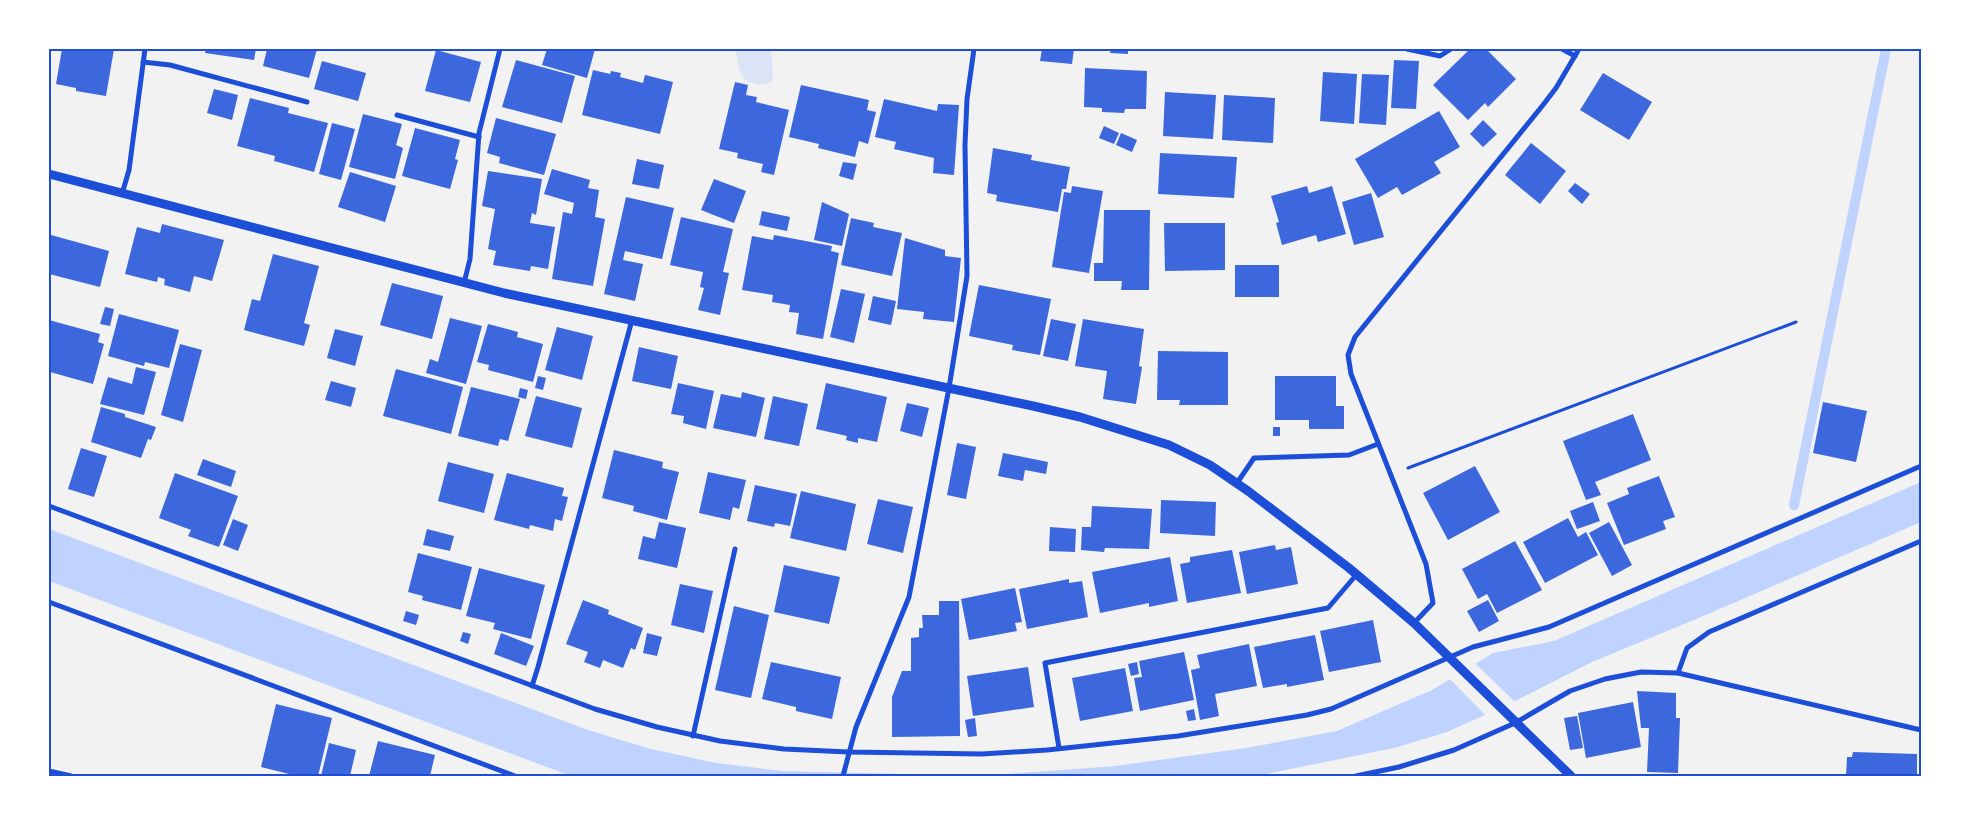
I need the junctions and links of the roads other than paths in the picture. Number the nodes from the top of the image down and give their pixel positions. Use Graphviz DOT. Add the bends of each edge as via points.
graph roads {
  1 [pos="145,49"];
  2 [pos="500,49"];
  3 [pos="974,49"];
  4 [pos="1407,49"];
  5 [pos="1451,49"];
  6 [pos="1562,49"];
  7 [pos="1579,49"];
  8 [pos="1575,56"];
  9 [pos="143,62"];
  10 [pos="307,102"];
  11 [pos="397,115"];
  12 [pos="479,137"];
  13 [pos="49,174"];
  14 [pos="122,194"];
  15 [pos="464,283"];
  16 [pos="632,320"];
  17 [pos="950,388"];
  18 [pos="1378,444"];
  19 [pos="1921,466"];
  20 [pos="1237,483"];
  21 [pos="49,506"];
  22 [pos="1921,541"];
  23 [pos="734,549"];
  24 [pos="1357,574"];
  25 [pos="49,602"];
  26 [pos="1414,623"];
  27 [pos="1452,661"];
  28 [pos="1678,674"];
  29 [pos="532,686"];
  30 [pos="1515,722"];
  31 [pos="1921,730"];
  32 [pos="693,736"];
  33 [pos="1059,748"];
  34 [pos="848,752"];
  35 [pos="49,771"];
  36 [pos="71,776"];
  37 [pos="515,776"];
  38 [pos="843,776"];
  39 [pos="1356,776"];
  40 [pos="1571,776"];
  1 -- 9 [label="street"];
  2 -- 12 [label="street"];
  3 -- 17 [label="street" via="965,145 967,276"];
  4 -- 5 [label="street" via="1440,56"];
  6 -- 8 [label="street"];
  7 -- 8 [label="street"];
  8 -- 18 [label="street" via="1543,105 1355,337 1348,355 1351,374"];
  9 -- 10 [label="street" via="170,65"];
  9 -- 14 [label="street" via="129,170"];
  11 -- 12 [label="street"];
  12 -- 15 [label="street" via="470,259"];
  13 -- 14 [label="street"];
  14 -- 15 [label="street"];
  15 -- 16 [label="street"];
  16 -- 17 [label="street"];
  16 -- 29 [label="street"];
  17 -- 20 [label="street" via="1080,417 1169,445 1210,465"];
  17 -- 34 [label="street" via="909,597"];
  18 -- 20 [label="street" via="1349,456 1254,458"];
  18 -- 26 [label="street" via="1426,564 1433,604"];
  19 -- 27 [label="street" via="1549,627 1473,647"];
  20 -- 24 [label="street"];
  21 -- 29 [label="street"];
  22 -- 28 [label="street" via="1710,632 1687,648"];
  23 -- 32 [label="street"];
  24 -- 26 [label="street"];
  24 -- 33 [label="street" via="1328,608 1046,663"];
  25 -- 37 [label="street"];
  26 -- 27 [label="street"];
  27 -- 30 [label="street"];
  27 -- 33 [label="street" via="1331,709 1307,715 1178,736"];
  28 -- 30 [label="street" via="1641,672 1605,678 1570,691"];
  28 -- 31 [label="street"];
  29 -- 32 [label="street" via="595,709"];
  30 -- 39 [label="street" via="1454,750"];
  30 -- 40 [label="street"];
  32 -- 34 [label="street" via="784,749"];
  33 -- 34 [label="street" via="982,754"];
  34 -- 38 [label="street"];
  35 -- 36 [label="street"];
}
